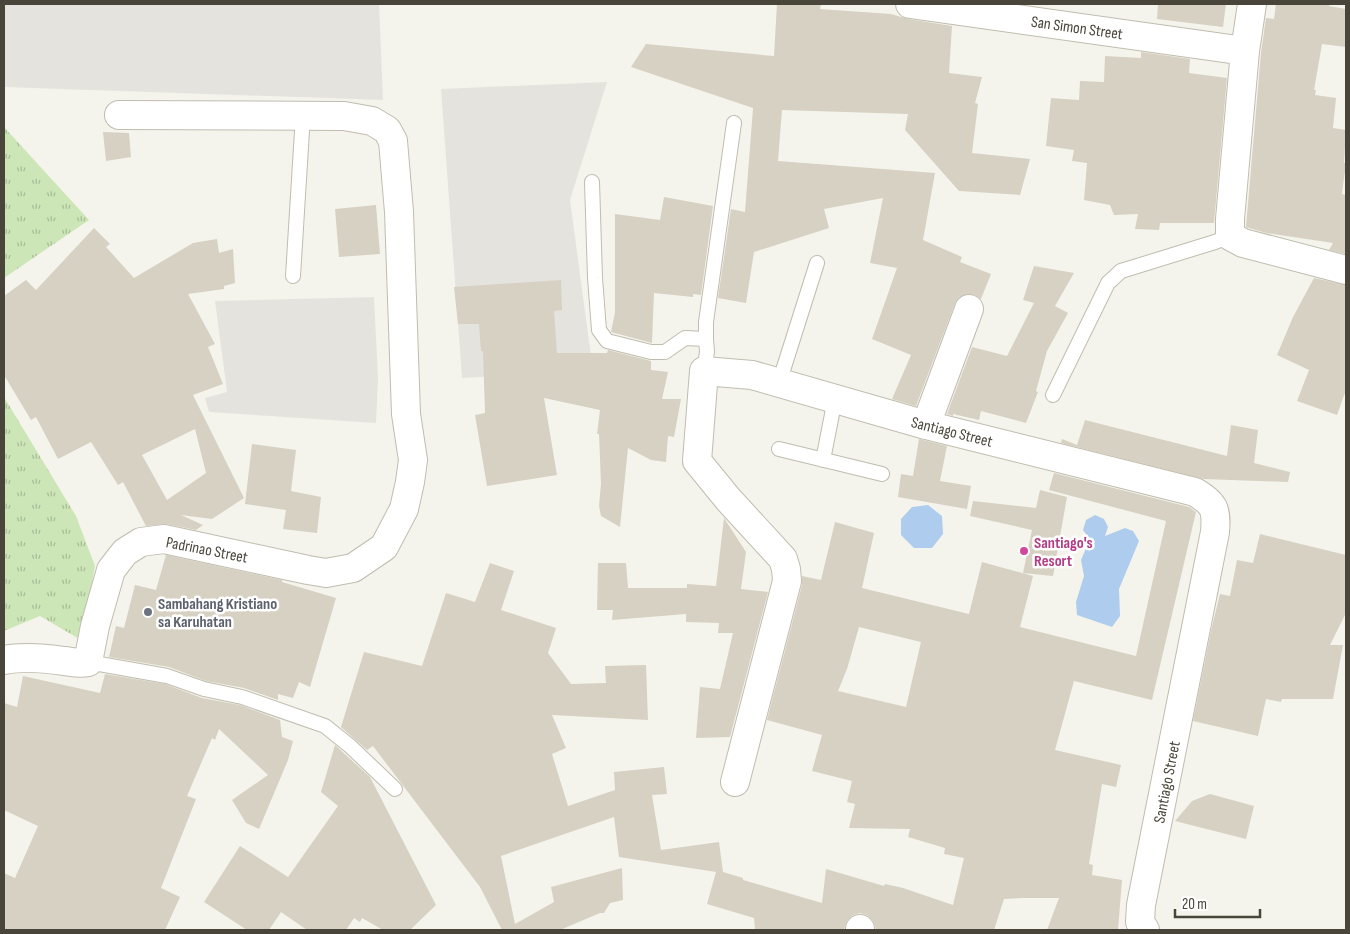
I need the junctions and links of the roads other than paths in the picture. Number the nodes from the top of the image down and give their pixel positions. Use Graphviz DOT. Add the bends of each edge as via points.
graph roads {
  1 [pos="910,4"];
  2 [pos="1252,4"];
  3 [pos="1245,51"];
  4 [pos="119,115"];
  5 [pos="303,115"];
  6 [pos="734,123"];
  7 [pos="592,182"];
  8 [pos="1230,236"];
  9 [pos="818,263"];
  10 [pos="1346,270"];
  11 [pos="293,276"];
  12 [pos="969,309"];
  13 [pos="706,339"];
  14 [pos="704,371"];
  15 [pos="779,382"];
  16 [pos="1053,395"];
  17 [pos="834,399"];
  18 [pos="926,425"];
  19 [pos="780,449"];
  20 [pos="823,460"];
  21 [pos="882,474"];
  22 [pos="4,660"];
  23 [pos="88,662"];
  24 [pos="735,782"];
  25 [pos="395,789"];
  26 [pos="1145,930"];
  1 -- 3 [label="street, San Simon Street"];
  2 -- 3 [label="street"];
  3 -- 8 [label="street"];
  4 -- 5 [label="street, Padrinao Street"];
  5 -- 11 [label="lane"];
  5 -- 23 [label="street, Padrinao Street" via="344,116 372,121 387,130 393,141 399,212 406,414 413,460 404,509 384,547 353,568 326,573 164,539 141,542 126,552 111,570"];
  6 -- 13 [label="lane"];
  7 -- 13 [label="lane" via="599,330 607,341 651,352 665,352 685,338"];
  8 -- 10 [label="street" via="1243,243"];
  8 -- 16 [label="lane" via="1121,271 1108,283"];
  9 -- 15 [label="lane"];
  12 -- 18 [label="street"];
  13 -- 14 [label="lane"];
  14 -- 15 [label="street, Santiago Street" via="752,375"];
  14 -- 24 [label="street" via="697,461 783,559 786,569 786,581"];
  15 -- 17 [label="street, Santiago Street"];
  17 -- 18 [label="street, Santiago Street"];
  17 -- 20 [label="lane"];
  18 -- 26 [label="street, Santiago Street" via="1195,492 1210,501 1217,516 1141,905 1140,922"];
  19 -- 20 [label="lane"];
  20 -- 21 [label="lane"];
  22 -- 23 [label="street"];
  23 -- 25 [label="lane" via="166,676 242,697 325,726"];
}
